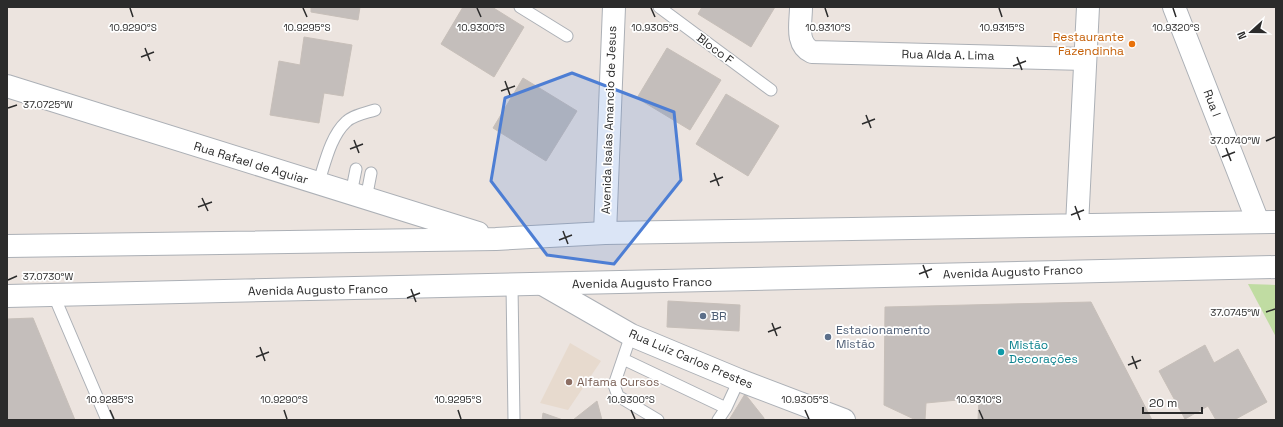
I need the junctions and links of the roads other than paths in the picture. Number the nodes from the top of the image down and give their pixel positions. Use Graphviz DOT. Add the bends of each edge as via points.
graph roads {
  1 [pos="520,7"];
  2 [pos="614,7"];
  3 [pos="659,7"];
  4 [pos="801,7"];
  5 [pos="1088,7"];
  6 [pos="1174,7"];
  7 [pos="567,36"];
  8 [pos="1085,59"];
  9 [pos="7,86"];
  10 [pos="771,90"];
  11 [pos="375,110"];
  12 [pos="356,169"];
  13 [pos="371,173"];
  14 [pos="318,184"];
  15 [pos="359,196"];
  16 [pos="1267,222"];
  17 [pos="1077,225"];
  18 [pos="605,233"];
  19 [pos="496,239"];
  20 [pos="7,246"];
  21 [pos="1276,266"];
  22 [pos="544,285"];
  23 [pos="512,286"];
  24 [pos="7,296"];
  25 [pos="54,296"];
  26 [pos="631,335"];
  27 [pos="623,359"];
  28 [pos="739,380"];
  29 [pos="726,408"];
  30 [pos="107,420"];
  31 [pos="514,420"];
  32 [pos="658,420"];
  33 [pos="718,420"];
  34 [pos="844,420"];
  1 -- 7 [label="lane"];
  2 -- 18 [label="main road, Avenida Isaías Amancio de Jesus"];
  3 -- 10 [label="lane, Bloco F"];
  4 -- 8 [label="main road, Rua Alda A. Lima" via="800,42 804,48 812,52"];
  5 -- 8 [label="main road"];
  6 -- 16 [label="main road, Rua I"];
  8 -- 17 [label="main road"];
  9 -- 14 [label="main road, Rua Rafael de Aguiar"];
  11 -- 14 [label="lane" via="352,118 342,127"];
  12 -- 15 [label="lane"];
  13 -- 15 [label="lane"];
  14 -- 15 [label="main road, Rua Rafael de Aguiar"];
  15 -- 19 [label="main road, Rua Rafael de Aguiar"];
  16 -- 17 [label="main road"];
  17 -- 18 [label="main road"];
  18 -- 19 [label="main road"];
  19 -- 20 [label="main road"];
  21 -- 22 [label="main road, Avenida Augusto Franco"];
  22 -- 23 [label="main road, Avenida Augusto Franco"];
  22 -- 26 [label="main road, Rua Luiz Carlos Prestes"];
  23 -- 25 [label="main road, Avenida Augusto Franco"];
  23 -- 31 [label="lane"];
  24 -- 25 [label="main road, Avenida Augusto Franco"];
  25 -- 30 [label="lane"];
  26 -- 27 [label="lane"];
  26 -- 28 [label="main road, Rua Luiz Carlos Prestes"];
  27 -- 29 [label="lane"];
  27 -- 32 [label="lane" via="614,385 618,396"];
  28 -- 29 [label="lane"];
  28 -- 34 [label="main road, Rua Luiz Carlos Prestes"];
  29 -- 33 [label="lane"];
}
